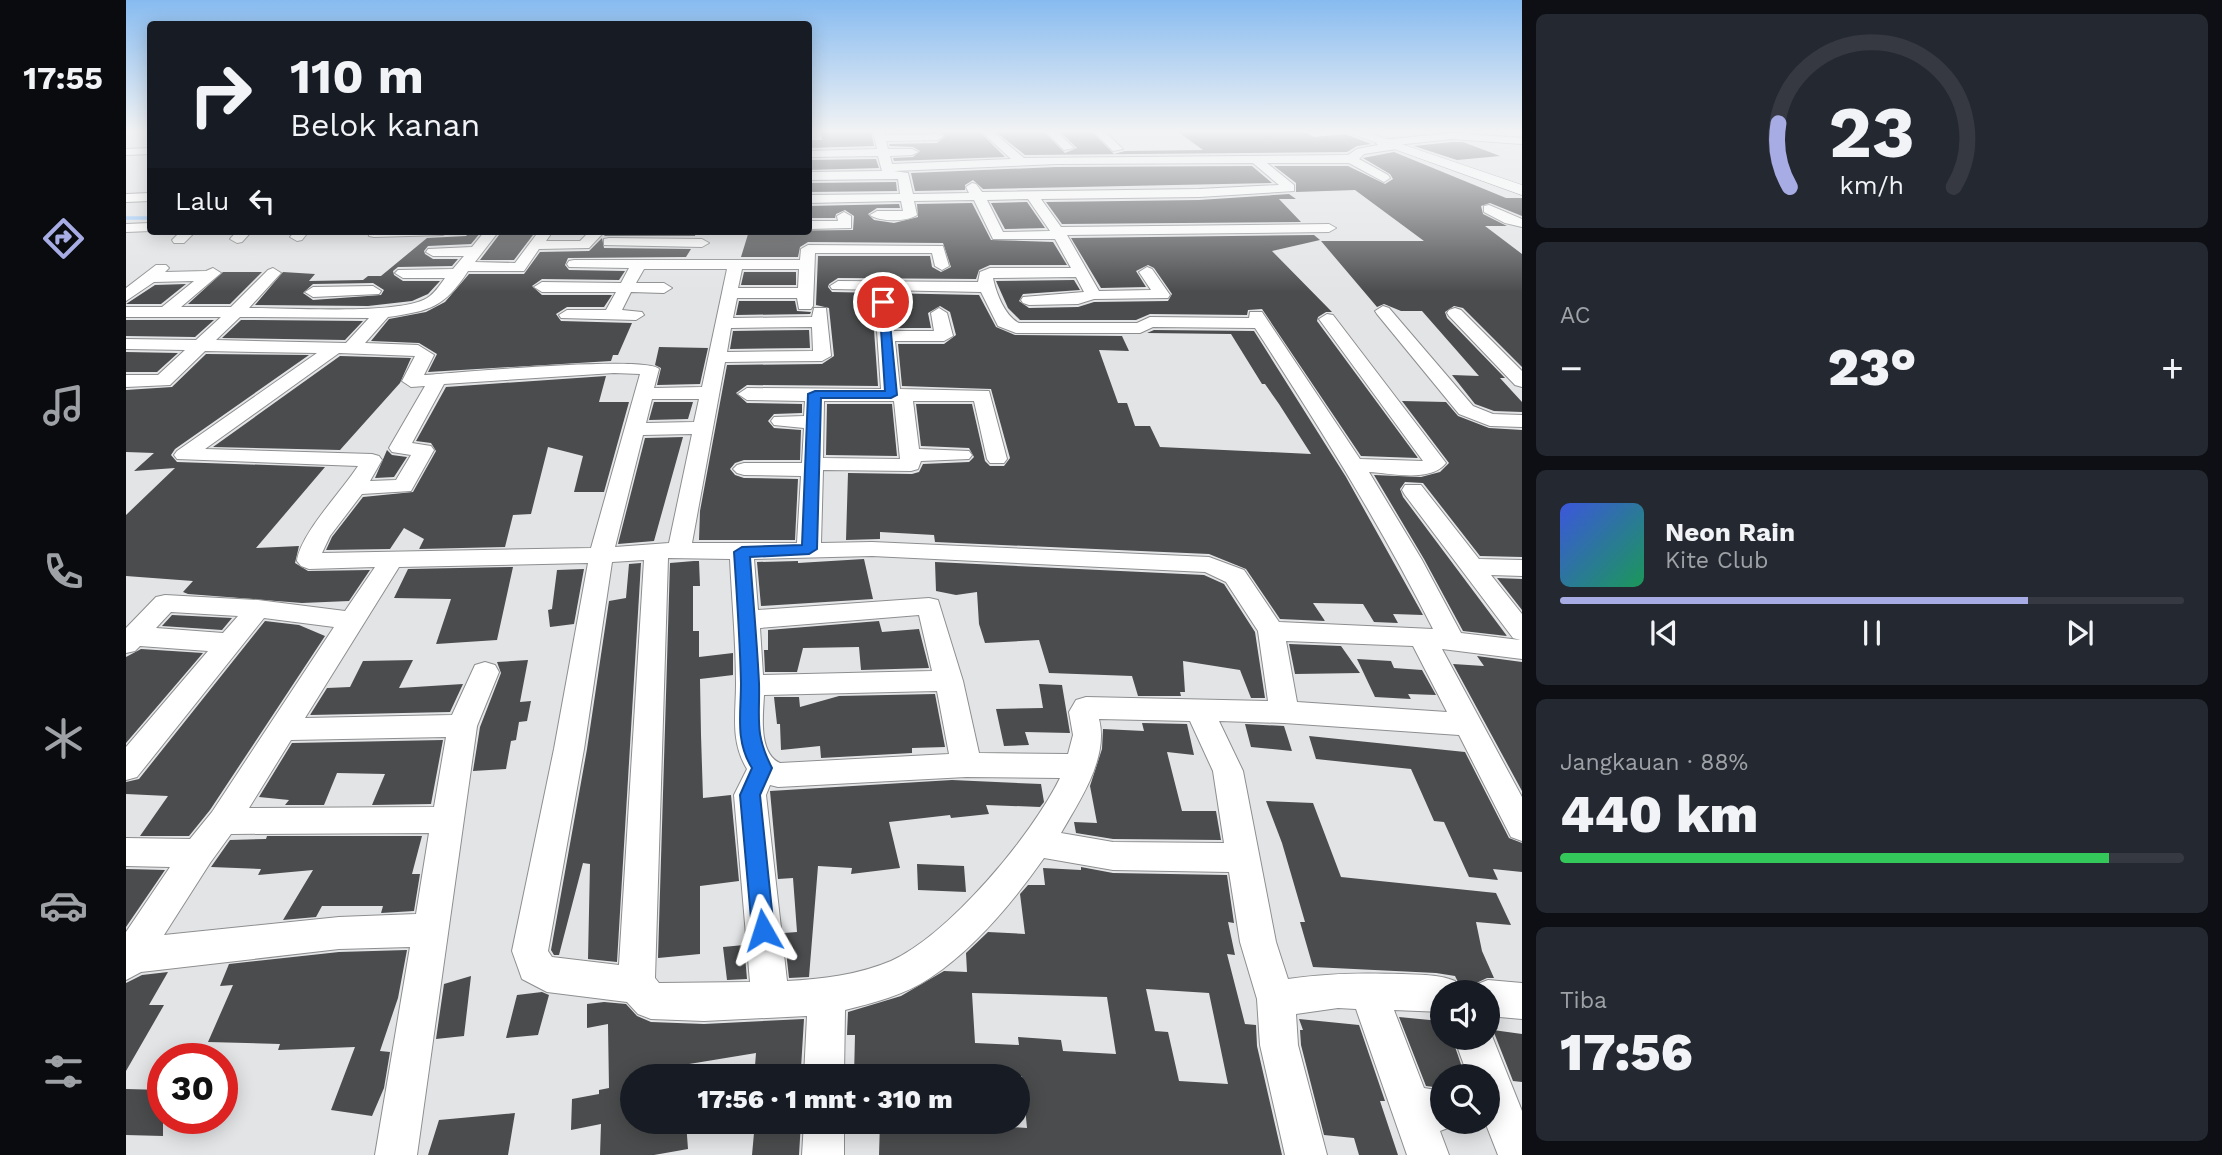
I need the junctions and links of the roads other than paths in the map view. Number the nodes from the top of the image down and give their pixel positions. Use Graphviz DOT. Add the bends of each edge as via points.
graph roads {
  1 [pos="905,185"];
  2 [pos="970,185"];
  3 [pos="1059,185"];
  4 [pos="1066,185"];
  5 [pos="1167,185"];
  6 [pos="1223,185"];
  7 [pos="1286,185"];
  8 [pos="1504,185"];
  9 [pos="1170,189"];
  10 [pos="1522,191"];
  11 [pos="1230,192"];
  12 [pos="978,196"];
  13 [pos="1032,196"];
  14 [pos="147,197"];
  15 [pos="907,197"];
  16 [pos="126,198"];
  17 [pos="812,200"];
  18 [pos="1489,209"];
  19 [pos="844,212"];
  20 [pos="877,215"];
  21 [pos="1522,223"];
  22 [pos="812,224"];
  23 [pos="1329,228"];
  24 [pos="1059,233"];
  25 [pos="416,235"];
  26 [pos="489,235"];
  27 [pos="543,235"];
  28 [pos="594,235"];
  29 [pos="704,237"];
  30 [pos="609,242"];
  31 [pos="535,245"];
  32 [pos="876,249"];
  33 [pos="400,251"];
  34 [pos="476,251"];
  35 [pos="433,252"];
  36 [pos="698,262"];
  37 [pos="574,264"];
  38 [pos="639,264"];
  39 [pos="164,265"];
  40 [pos="735,265"];
  41 [pos="807,265"];
  42 [pos="942,266"];
  43 [pos="877,267"];
  44 [pos="526,269"];
  45 [pos="461,270"];
  46 [pos="1080,272"];
  47 [pos="1147,272"];
  48 [pos="272,273"];
  49 [pos="403,273"];
  50 [pos="149,277"];
  51 [pos="327,279"];
  52 [pos="505,286"];
  53 [pos="838,286"];
  54 [pos="542,287"];
  55 [pos="392,288"];
  56 [pos="447,288"];
  57 [pos="664,288"];
  58 [pos="987,288"];
  59 [pos="624,289"];
  60 [pos="373,290"];
  61 [pos="313,292"];
  62 [pos="730,293"];
  63 [pos="1093,294"];
  64 [pos="126,296"];
  65 [pos="1029,300"];
  66 [pos="883,302"];
  67 [pos="813,308"];
  68 [pos="1382,311"];
  69 [pos="126,312"];
  70 [pos="166,312"];
  71 [pos="236,312"];
  72 [pos="294,312"];
  73 [pos="383,313"];
  74 [pos="939,313"];
  75 [pos="1455,313"];
  76 [pos="611,315"];
  77 [pos="566,316"];
  78 [pos="636,316"];
  79 [pos="1327,319"];
  80 [pos="724,323"];
  81 [pos="886,336"];
  82 [pos="202,343"];
  83 [pos="126,344"];
  84 [pos="343,348"];
  85 [pos="717,357"];
  86 [pos="437,380"];
  87 [pos="126,381"];
  88 [pos="1522,381"];
  89 [pos="710,393"];
  90 [pos="653,394"];
  91 [pos="747,394"];
  92 [pos="815,394"];
  93 [pos="897,395"];
  94 [pos="781,421"];
  95 [pos="1522,421"];
  96 [pos="814,423"];
  97 [pos="703,428"];
  98 [pos="641,429"];
  99 [pos="910,454"];
  100 [pos="962,455"];
  101 [pos="997,459"];
  102 [pos="1354,465"];
  103 [pos="812,467"];
  104 [pos="744,469"];
  105 [pos="355,488"];
  106 [pos="1413,490"];
  107 [pos="809,549"];
  108 [pos="667,551"];
  109 [pos="742,552"];
  110 [pos="601,555"];
  111 [pos="392,559"];
  112 [pos="1472,567"];
  113 [pos="1522,568"];
  114 [pos="258,609"];
  115 [pos="745,620"];
  116 [pos="352,621"];
  117 [pos="1271,631"];
  118 [pos="1522,632"];
  119 [pos="1422,637"];
  120 [pos="130,640"];
  121 [pos="1452,641"];
  122 [pos="230,643"];
  123 [pos="1522,650"];
  124 [pos="485,672"];
  125 [pos="949,681"];
  126 [pos="750,685"];
  127 [pos="1200,711"];
  128 [pos="1284,712"];
  129 [pos="1469,725"];
  130 [pos="462,726"];
  131 [pos="284,729"];
  132 [pos="966,765"];
  133 [pos="1080,765"];
  134 [pos="126,768"];
  135 [pos="762,768"];
  136 [pos="1510,782"];
  137 [pos="447,820"];
  138 [pos="223,821"];
  139 [pos="1522,827"];
  140 [pos="1038,843"];
  141 [pos="126,852"];
  142 [pos="198,853"];
  143 [pos="1243,858"];
  144 [pos="429,930"];
  145 [pos="129,959"];
  146 [pos="636,985"];
  147 [pos="1368,990"];
  148 [pos="1430,993"];
  149 [pos="826,998"];
  150 [pos="1276,999"];
  151 [pos="1500,999"];
  152 [pos="770,1000"];
  153 [pos="1522,1002"];
  154 [pos="1478,1050"];
  155 [pos="824,1064"];
  156 [pos="1426,1109"];
  157 [pos="1508,1128"];
  158 [pos="824,1134"];
  159 [pos="396,1155"];
  160 [pos="823,1155"];
  161 [pos="1306,1155"];
  162 [pos="1428,1155"];
  1 -- 15 [label="street"];
  2 -- 12 [label="street"];
  3 -- 13 [label="street"];
  4 -- 11 [label="street" via="1140,199"];
  5 -- 9 [label="street"];
  6 -- 11 [label="street"];
  7 -- 11 [label="street" via="1290,188"];
  8 -- 10 [label="street"];
  12 -- 13 [label="street"];
  12 -- 15 [label="street"];
  12 -- 24 [label="street" via="998,236"];
  13 -- 24 [label="street"];
  14 -- 16 [label="street"];
  15 -- 19 [label="street"];
  15 -- 20 [label="street" via="912,220"];
  17 -- 19 [label="street"];
  18 -- 21 [label="street"];
  19 -- 22 [label="street"];
  23 -- 24 [label="street" via="1159,222"];
  24 -- 46 [label="street"];
  25 -- 33 [label="street"];
  26 -- 34 [label="street"];
  27 -- 31 [label="street"];
  28 -- 31 [label="street" via="584,245"];
  29 -- 30 [label="street"];
  29 -- 36 [label="street"];
  31 -- 44 [label="street"];
  32 -- 41 [label="street" via="808,249"];
  32 -- 42 [label="street" via="938,249"];
  32 -- 43 [label="street"];
  34 -- 35 [label="street"];
  34 -- 45 [label="street"];
  36 -- 38 [label="street"];
  36 -- 40 [label="street"];
  37 -- 38 [label="street"];
  38 -- 59 [label="street"];
  39 -- 50 [label="street"];
  40 -- 41 [label="street"];
  40 -- 62 [label="street"];
  41 -- 67 [label="street"];
  44 -- 45 [label="street"];
  44 -- 52 [label="street"];
  45 -- 49 [label="street"];
  45 -- 56 [label="street"];
  46 -- 58 [label="street" via="990,273 985,275"];
  46 -- 63 [label="street"];
  47 -- 63 [label="street" via="1162,295"];
  48 -- 71 [label="street"];
  50 -- 64 [label="street"];
  50 -- 70 [label="street" via="212,274"];
  51 -- 61 [label="street"];
  53 -- 58 [label="street"];
  54 -- 59 [label="street"];
  55 -- 56 [label="street"];
  56 -- 73 [label="street" via="435,301 419,308"];
  57 -- 59 [label="street"];
  58 -- 102 [label="street" via="1004,322 1016,328 1140,328 1150,322 1255,320"];
  59 -- 76 [label="street"];
  60 -- 61 [label="street"];
  61 -- 72 [label="street"];
  62 -- 67 [label="street"];
  62 -- 80 [label="street"];
  63 -- 65 [label="street" via="1078,299"];
  66 -- 81 [label="street"];
  67 -- 80 [label="street"];
  67 -- 85 [label="street" via="822,356"];
  68 -- 95 [label="street" via="1466,410 1490,420"];
  69 -- 70 [label="street"];
  70 -- 71 [label="street"];
  71 -- 72 [label="street"];
  71 -- 82 [label="street"];
  72 -- 73 [label="street"];
  73 -- 84 [label="street"];
  74 -- 81 [label="street" via="944,336"];
  75 -- 88 [label="street"];
  76 -- 77 [label="street"];
  76 -- 78 [label="street"];
  79 -- 102 [label="street" via="1435,463 1424,468"];
  80 -- 85 [label="street"];
  81 -- 93 [label="street"];
  82 -- 83 [label="street"];
  82 -- 84 [label="street"];
  82 -- 87 [label="street" via="163,381"];
  84 -- 86 [label="street" via="418,350 425,355 411,380"];
  84 -- 105 [label="street" via="184,455 372,460"];
  85 -- 89 [label="street"];
  86 -- 105 [label="street" via="400,449 424,450 403,486"];
  86 -- 110 [label="street" via="650,369"];
  89 -- 90 [label="street"];
  89 -- 97 [label="street"];
  91 -- 92 [label="street"];
  92 -- 93 [label="street"];
  92 -- 96 [label="street"];
  93 -- 99 [label="street"];
  93 -- 101 [label="street" via="982,395"];
  94 -- 96 [label="street"];
  96 -- 103 [label="street"];
  97 -- 98 [label="street"];
  97 -- 108 [label="street"];
  99 -- 100 [label="street"];
  99 -- 103 [label="street" via="911,465"];
  102 -- 121 [label="street"];
  103 -- 104 [label="street"];
  103 -- 107 [label="street"];
  105 -- 111 [label="street" via="317,539 309,561"];
  106 -- 112 [label="street"];
  107 -- 109 [label="street"];
  107 -- 117 [label="street" via="1209,565 1236,576"];
  108 -- 109 [label="street"];
  108 -- 110 [label="street"];
  108 -- 146 [label="street"];
  109 -- 115 [label="street"];
  110 -- 111 [label="street"];
  110 -- 146 [label="street" via="530,951 535,967 547,974"];
  111 -- 116 [label="street"];
  112 -- 113 [label="street"];
  112 -- 118 [label="street"];
  114 -- 116 [label="street"];
  114 -- 120 [label="street" via="165,603"];
  114 -- 122 [label="street"];
  115 -- 125 [label="street" via="929,606"];
  115 -- 126 [label="street"];
  116 -- 131 [label="street"];
  117 -- 119 [label="street"];
  117 -- 128 [label="street"];
  119 -- 121 [label="street"];
  119 -- 129 [label="street"];
  120 -- 122 [label="street"];
  121 -- 123 [label="street"];
  122 -- 134 [label="street"];
  124 -- 130 [label="street"];
  125 -- 126 [label="street"];
  125 -- 132 [label="street"];
  126 -- 135 [label="street" via="748,727"];
  127 -- 128 [label="street"];
  127 -- 133 [label="street" via="1090,706 1083,712 1087,737"];
  127 -- 143 [label="street" via="1228,771"];
  128 -- 129 [label="street"];
  129 -- 136 [label="street"];
  130 -- 131 [label="street"];
  130 -- 137 [label="street"];
  131 -- 138 [label="street"];
  132 -- 133 [label="street"];
  132 -- 135 [label="street" via="778,775"];
  133 -- 140 [label="street"];
  135 -- 152 [label="street" via="750,795"];
  136 -- 139 [label="street"];
  137 -- 138 [label="street"];
  137 -- 144 [label="street"];
  138 -- 142 [label="street"];
  140 -- 143 [label="street" via="1112,856"];
  140 -- 149 [label="street" via="959,935 917,966 894,978"];
  141 -- 142 [label="street"];
  142 -- 145 [label="street"];
  143 -- 150 [label="street" via="1258,942"];
  144 -- 145 [label="street" via="339,933"];
  144 -- 159 [label="street"];
  146 -- 152 [label="street" via="652,1001"];
  147 -- 148 [label="street"];
  147 -- 150 [label="street"];
  147 -- 156 [label="street"];
  149 -- 152 [label="street"];
  149 -- 155 [label="street"];
  150 -- 161 [label="street" via="1279,1045"];
  151 -- 153 [label="street"];
  154 -- 157 [label="street"];
  156 -- 162 [label="street"];
  158 -- 160 [label="street"];
}
